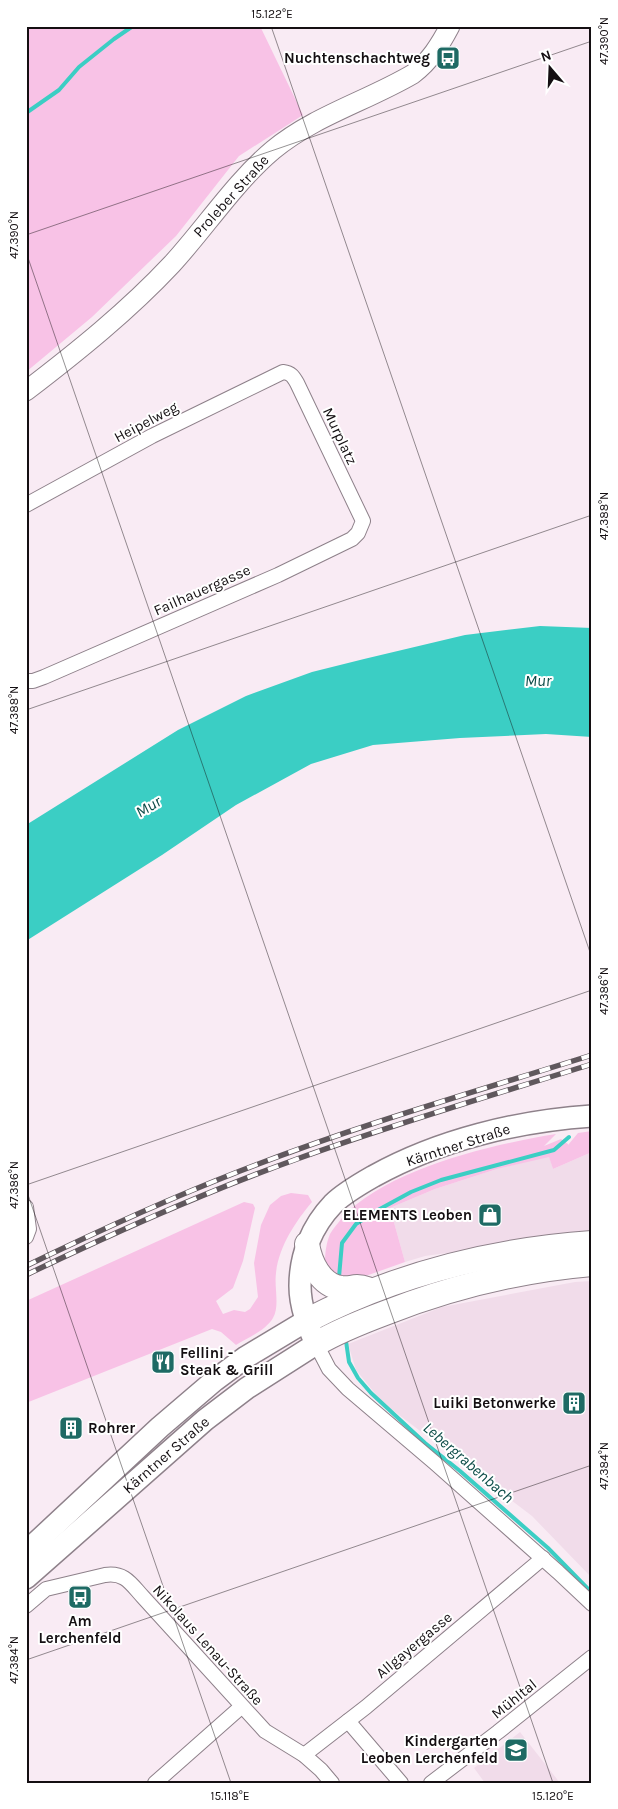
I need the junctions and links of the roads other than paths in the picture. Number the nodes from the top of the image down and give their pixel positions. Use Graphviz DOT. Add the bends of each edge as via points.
graph roads {
  1 [pos="450,26"];
  2 [pos="283,372"];
  3 [pos="26,391"];
  4 [pos="26,505"];
  5 [pos="363,521"];
  6 [pos="26,681"];
  7 [pos="592,1116"];
  8 [pos="26,1207"];
  9 [pos="26,1237"];
  10 [pos="592,1242"];
  11 [pos="307,1244"];
  12 [pos="592,1264"];
  13 [pos="371,1290"];
  14 [pos="306,1321"];
  15 [pos="316,1344"];
  16 [pos="26,1552"];
  17 [pos="542,1558"];
  18 [pos="26,1578"];
  19 [pos="592,1604"];
  20 [pos="26,1606"];
  21 [pos="592,1657"];
  22 [pos="241,1707"];
  23 [pos="348,1721"];
  24 [pos="304,1755"];
  25 [pos="155,1783"];
  26 [pos="332,1783"];
  27 [pos="401,1783"];
  28 [pos="431,1783"];
  1 -- 3 [label="main road, Proleber Straße" via="424,66 413,74 295,133 272,151 138,298"];
  2 -- 4 [label="street, Heipelweg" via="152,436"];
  2 -- 5 [label="street, Murplatz" via="289,373 297,382"];
  5 -- 6 [label="street, Failhauergasse" via="352,539 278,575 44,677"];
  7 -- 11 [label="main road, Kärntner Straße" via="505,1128 434,1149 390,1167 334,1203 317,1224"];
  8 -- 9 [label="street" via="29,1229"];
  10 -- 13 [label="highway" via="476,1260"];
  11 -- 13 [label="highway" via="312,1263 324,1280 340,1288 358,1286"];
  11 -- 14 [label="main road, Kärntner Straße" via="301,1265 300,1287"];
  12 -- 15 [label="highway" via="490,1280 424,1299 344,1329"];
  13 -- 14 [label="highway"];
  14 -- 15 [label="main road, Kärntner Straße"];
  14 -- 16 [label="main road, Kärntner Straße" via="253,1352 215,1380"];
  15 -- 17 [label="street" via="329,1369 348,1389"];
  15 -- 18 [label="main road, Kärntner Straße" via="247,1388 205,1420"];
  17 -- 19 [label="street"];
  17 -- 23 [label="street, Allgayergasse"];
  20 -- 22 [label="street, Nikolaus Lenau-Straße" via="46,1589 105,1575 122,1576"];
  21 -- 28 [label="street, Mühltal"];
  22 -- 24 [label="street, Nikolaus Lenau-Straße" via="265,1732"];
  22 -- 25 [label="street"];
  23 -- 24 [label="street, Allgayergasse"];
  23 -- 27 [label="street"];
  24 -- 26 [label="street, Nikolaus Lenau-Straße"];
}
